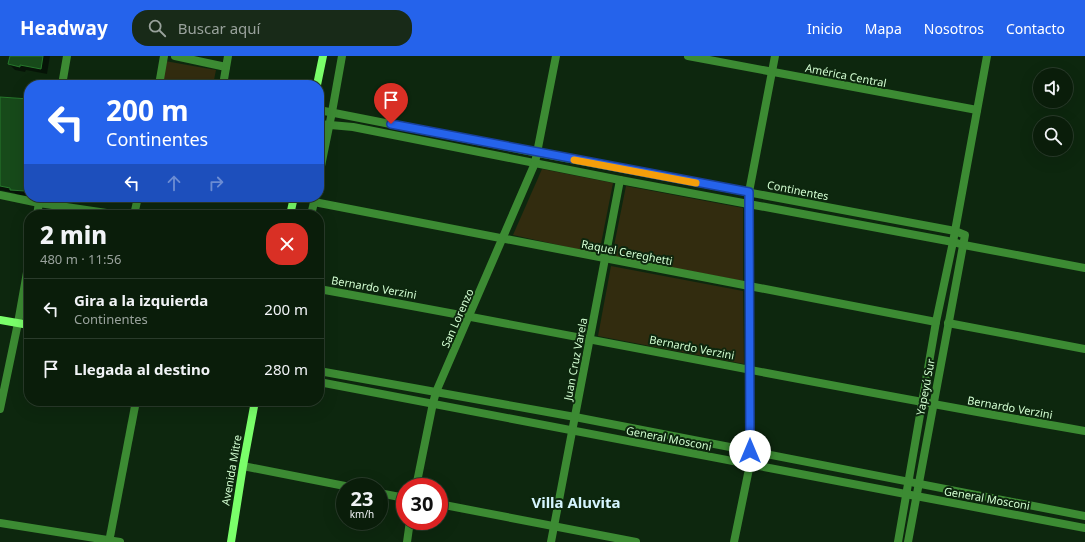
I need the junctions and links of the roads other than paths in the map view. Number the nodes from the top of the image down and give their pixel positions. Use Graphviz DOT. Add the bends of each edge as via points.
graph roads {
  1 [pos="67,56"];
  2 [pos="164,56"];
  3 [pos="175,56"];
  4 [pos="228,56"];
  5 [pos="323,56"];
  6 [pos="342,56"];
  7 [pos="556,56"];
  8 [pos="688,56"];
  9 [pos="775,56"];
  10 [pos="988,56"];
  11 [pos="226,67"];
  12 [pos="772,72"];
  13 [pos="63,80"];
  14 [pos="160,80"];
  15 [pos="224,80"];
  16 [pos="318,80"];
  17 [pos="977,110"];
  18 [pos="324,111"];
  19 [pos="332,112"];
  20 [pos="324,125"];
  21 [pos="329,126"];
  22 [pos="324,151"];
  23 [pos="538,153"];
  24 [pos="535,164"];
  25 [pos="620,180"];
  26 [pos="749,192"];
  27 [pos="0,195"];
  28 [pos="24,198"];
  29 [pos="51,202"];
  30 [pos="324,202"];
  31 [pos="749,204"];
  32 [pos="93,210"];
  33 [pos="955,231"];
  34 [pos="965,235"];
  35 [pos="504,238"];
  36 [pos="953,242"];
  37 [pos="964,245"];
  38 [pos="605,260"];
  39 [pos="1085,268"];
  40 [pos="749,286"];
  41 [pos="24,289"];
  42 [pos="324,290"];
  43 [pos="470,316"];
  44 [pos="0,320"];
  45 [pos="936,322"];
  46 [pos="18,323"];
  47 [pos="948,323"];
  48 [pos="24,324"];
  49 [pos="589,339"];
  50 [pos="1085,349"];
  51 [pos="750,370"];
  52 [pos="324,372"];
  53 [pos="324,383"];
  54 [pos="436,392"];
  55 [pos="922,402"];
  56 [pos="433,403"];
  57 [pos="933,405"];
  58 [pos="135,406"];
  59 [pos="254,406"];
  60 [pos="0,409"];
  61 [pos="575,418"];
  62 [pos="572,431"];
  63 [pos="1085,432"];
  64 [pos="750,451"];
  65 [pos="750,464"];
  66 [pos="243,466"];
  67 [pos="418,478"];
  68 [pos="908,482"];
  69 [pos="918,483"];
  70 [pos="336,484"];
  71 [pos="907,495"];
  72 [pos="916,496"];
  73 [pos="448,506"];
  74 [pos="1085,516"];
  75 [pos="0,523"];
  76 [pos="554,525"];
  77 [pos="1085,528"];
  78 [pos="409,530"];
  79 [pos="110,541"];
  80 [pos="120,542"];
  81 [pos="230,542"];
  82 [pos="407,542"];
  83 [pos="550,542"];
  84 [pos="636,542"];
  85 [pos="734,542"];
  86 [pos="898,542"];
  87 [pos="908,542"];
  1 -- 13 [label="street"];
  2 -- 14 [label="street"];
  3 -- 11 [label="street"];
  4 -- 11 [label="street"];
  5 -- 16 [label="street"];
  6 -- 19 [label="street"];
  7 -- 23 [label="street, San Lorenzo"];
  8 -- 12 [label="street, América Central"];
  9 -- 12 [label="street"];
  10 -- 17 [label="street, Yapeyú Sur"];
  11 -- 15 [label="street"];
  12 -- 17 [label="street, América Central"];
  12 -- 26 [label="street"];
  17 -- 33 [label="street, Yapeyú Sur"];
  18 -- 19 [label="street, Continentes"];
  19 -- 21 [label="street"];
  19 -- 23 [label="street, Continentes"];
  20 -- 21 [label="street, Continentes"];
  21 -- 22 [label="street"];
  21 -- 24 [label="street, Continentes" via="353,127"];
  23 -- 24 [label="street, San Lorenzo"];
  23 -- 26 [label="street, Continentes"];
  24 -- 25 [label="street, Continentes"];
  24 -- 35 [label="street, San Lorenzo"];
  25 -- 31 [label="street, Continentes"];
  25 -- 38 [label="street, Juan Cruz Varela"];
  26 -- 31 [label="street"];
  26 -- 33 [label="street, Continentes"];
  27 -- 28 [label="street"];
  29 -- 32 [label="street"];
  30 -- 35 [label="street, Raquel Cereghetti"];
  31 -- 36 [label="street, Continentes"];
  31 -- 40 [label="street"];
  33 -- 34 [label="street, Continentes"];
  33 -- 36 [label="street, Yapeyú Sur"];
  34 -- 37 [label="street, Yapeyú Sur"];
  35 -- 38 [label="street, Raquel Cereghetti"];
  35 -- 43 [label="street, San Lorenzo"];
  36 -- 37 [label="street, Continentes"];
  36 -- 45 [label="street, Yapeyú Sur"];
  37 -- 39 [label="street, Continentes"];
  37 -- 47 [label="street, Yapeyú Sur"];
  38 -- 40 [label="street, Raquel Cereghetti"];
  38 -- 49 [label="street, Juan Cruz Varela"];
  40 -- 45 [label="street, Raquel Cereghetti"];
  40 -- 51 [label="street"];
  41 -- 46 [label="street"];
  42 -- 43 [label="street, Bernardo Verzini"];
  43 -- 49 [label="street, Bernardo Verzini"];
  43 -- 54 [label="street, San Lorenzo"];
  44 -- 46 [label="street"];
  45 -- 55 [label="street, Yapeyú Sur"];
  46 -- 48 [label="street"];
  46 -- 60 [label="street"];
  47 -- 50 [label="street"];
  47 -- 57 [label="street, Yapeyú Sur"];
  49 -- 51 [label="street, Bernardo Verzini"];
  49 -- 61 [label="street, Juan Cruz Varela"];
  51 -- 55 [label="street, Bernardo Verzini"];
  51 -- 64 [label="street"];
  52 -- 54 [label="street, General Mosconi"];
  53 -- 56 [label="street, General Mosconi"];
  54 -- 56 [label="street, San Lorenzo"];
  54 -- 61 [label="street, General Mosconi"];
  55 -- 57 [label="street, Bernardo Verzini"];
  55 -- 68 [label="street, Yapeyú Sur"];
  56 -- 62 [label="street, General Mosconi"];
  56 -- 67 [label="street, San Lorenzo"];
  57 -- 63 [label="street, Bernardo Verzini"];
  57 -- 69 [label="street, Yapeyú Sur"];
  58 -- 79 [label="street"];
  59 -- 66 [label="street, Avenida Mitre"];
  61 -- 62 [label="street, Juan Cruz Varela"];
  61 -- 64 [label="street, General Mosconi"];
  62 -- 65 [label="street, General Mosconi"];
  62 -- 76 [label="street, Juan Cruz Varela"];
  64 -- 65 [label="street"];
  64 -- 68 [label="street, General Mosconi"];
  65 -- 71 [label="street, General Mosconi"];
  65 -- 85 [label="street"];
  66 -- 70 [label="street"];
  66 -- 81 [label="street, Avenida Mitre"];
  68 -- 69 [label="street, General Mosconi"];
  68 -- 71 [label="street, Yapeyú Sur"];
  69 -- 72 [label="street, Yapeyú Sur"];
  69 -- 74 [label="street, General Mosconi"];
  71 -- 72 [label="street, General Mosconi"];
  71 -- 86 [label="street, Yapeyú Sur"];
  72 -- 77 [label="street, General Mosconi"];
  72 -- 87 [label="street, Yapeyú Sur"];
  73 -- 76 [label="street"];
  75 -- 79 [label="street"];
  76 -- 83 [label="street, Juan Cruz Varela"];
  76 -- 84 [label="street"];
  78 -- 82 [label="street"];
  79 -- 80 [label="street"];
}
